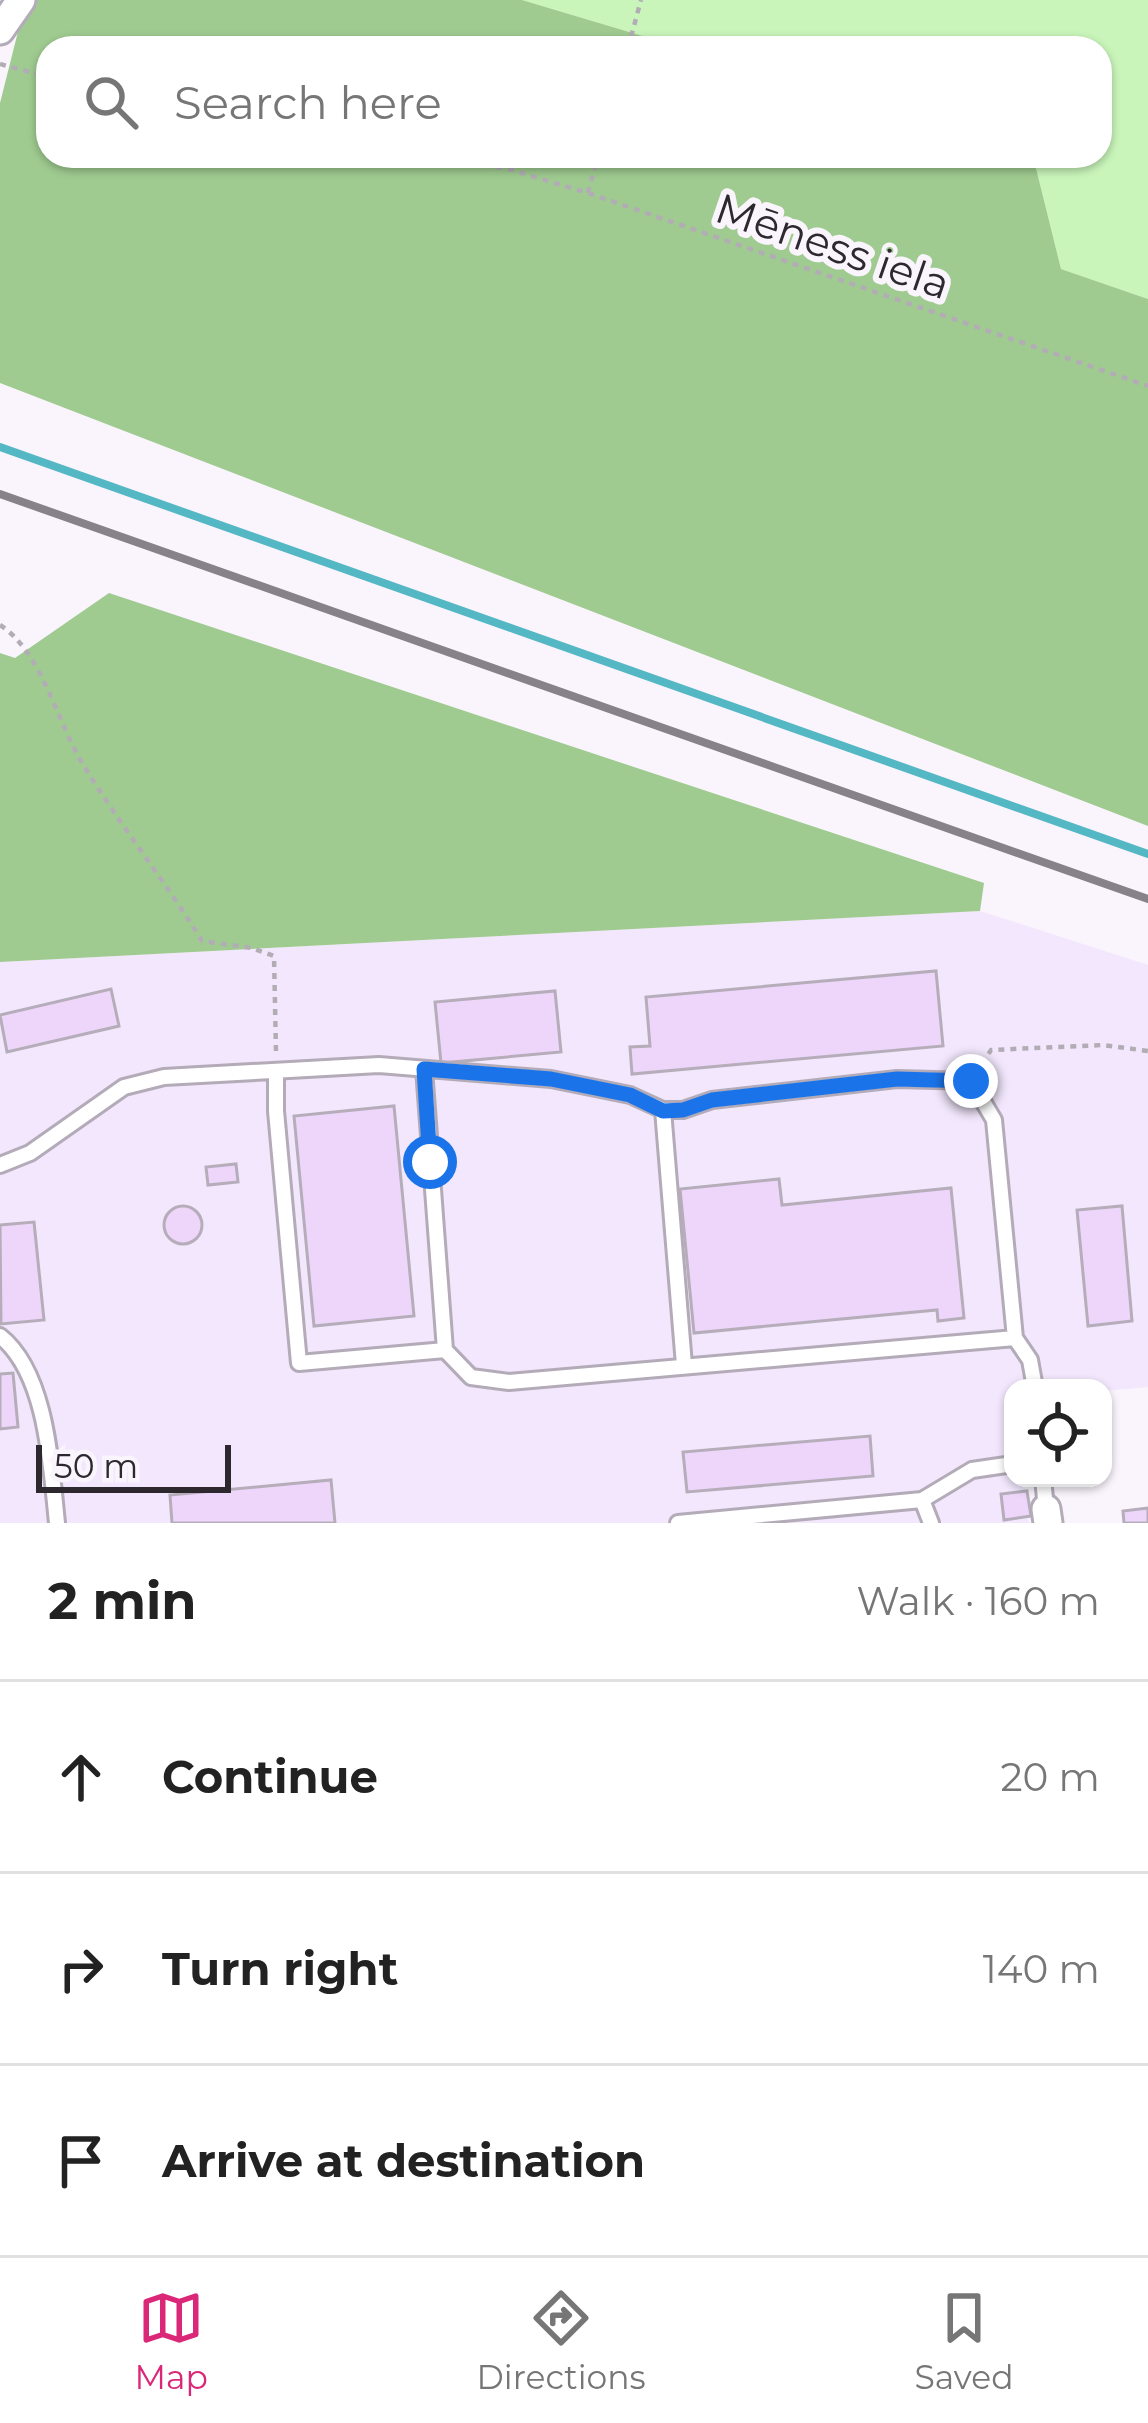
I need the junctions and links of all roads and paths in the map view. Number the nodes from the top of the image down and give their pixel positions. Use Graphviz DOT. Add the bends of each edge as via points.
graph roads {
  1 [pos="22,0"];
  2 [pos="641,0"];
  3 [pos="0,30"];
  4 [pos="631,36"];
  5 [pos="0,64"];
  6 [pos="36,73"];
  7 [pos="502,168"];
  8 [pos="595,168"];
  9 [pos="588,193"];
  10 [pos="1148,386"];
  11 [pos="0,625"];
  12 [pos="1148,1051"];
  13 [pos="424,1069"];
  14 [pos="276,1073"];
  15 [pos="971,1081"];
  16 [pos="663,1111"];
  17 [pos="0,1165"];
  18 [pos="0,1336"];
  19 [pos="1015,1339"];
  20 [pos="445,1350"];
  21 [pos="684,1364"];
  22 [pos="1033,1379"];
  23 [pos="1004,1465"];
  24 [pos="922,1500"];
  25 [pos="57,1523"];
  26 [pos="678,1523"];
  27 [pos="931,1523"];
  1 -- 3 [label="street"];
  2 -- 4 [label="path"];
  5 -- 6 [label="path"];
  7 -- 9 [label="path, Mēness iela"];
  8 -- 9 [label="path"];
  9 -- 10 [label="path, Mēness iela"];
  11 -- 14 [label="path" via="42,679 79,759 202,940 274,956"];
  12 -- 15 [label="path" via="992,1050"];
  13 -- 14 [label="lane"];
  13 -- 16 [label="lane" via="551,1079 630,1095"];
  13 -- 20 [label="lane"];
  14 -- 17 [label="lane" via="164,1077 124,1087"];
  14 -- 20 [label="lane" via="298,1363"];
  15 -- 16 [label="lane" via="897,1079"];
  15 -- 19 [label="lane" via="994,1120"];
  16 -- 21 [label="lane"];
  18 -- 25 [label="lane" via="42,1411"];
  19 -- 21 [label="lane"];
  19 -- 22 [label="lane"];
  20 -- 21 [label="lane" via="471,1377 509,1382"];
  23 -- 24 [label="lane" via="972,1470"];
  24 -- 26 [label="lane"];
  24 -- 27 [label="lane"];
}
